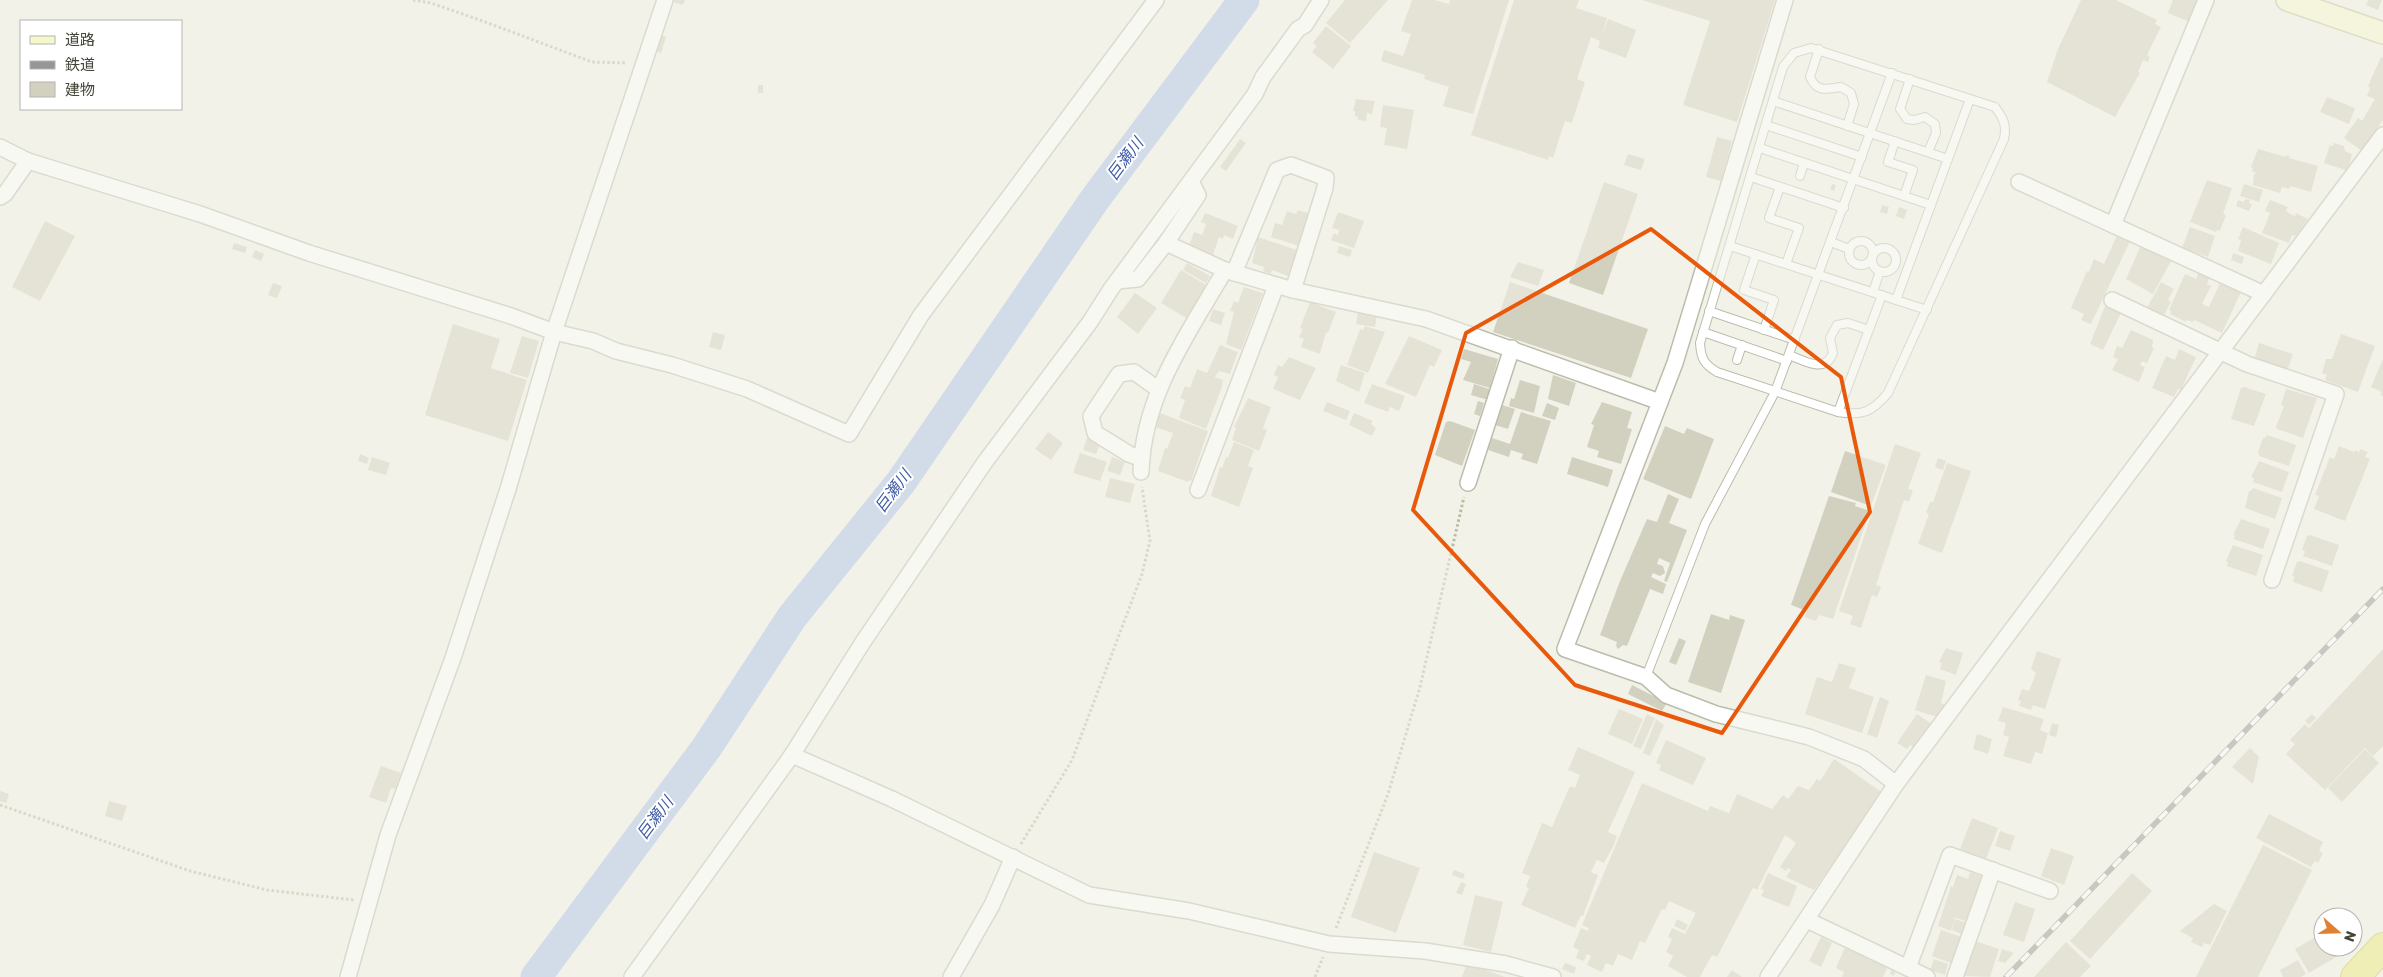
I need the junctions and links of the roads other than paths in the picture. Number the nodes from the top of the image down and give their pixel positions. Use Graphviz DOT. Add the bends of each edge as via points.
graph roads {
  1 [pos="665,0"];
  2 [pos="1156,0"];
  3 [pos="1321,0"];
  4 [pos="1785,0"];
  5 [pos="2206,0"];
  6 [pos="2287,0"];
  7 [pos="2383,33"];
  8 [pos="1819,49"];
  9 [pos="1892,73"];
  10 [pos="1910,79"];
  11 [pos="1970,99"];
  12 [pos="1773,101"];
  13 [pos="1766,125"];
  14 [pos="1847,126"];
  15 [pos="1870,133"];
  16 [pos="2383,135"];
  17 [pos="1895,141"];
  18 [pos="0,147"];
  19 [pos="1760,148"];
  20 [pos="1928,152"];
  21 [pos="1862,157"];
  22 [pos="1948,159"];
  23 [pos="28,162"];
  24 [pos="1804,163"];
  25 [pos="1800,176"];
  26 [pos="1751,177"];
  27 [pos="1854,179"];
  28 [pos="1192,181"];
  29 [pos="2020,182"];
  30 [pos="1780,187"];
  31 [pos="1904,196"];
  32 [pos="0,197"];
  33 [pos="1931,205"];
  34 [pos="1844,208"];
  35 [pos="2113,225"];
  36 [pos="1831,242"];
  37 [pos="1166,243"];
  38 [pos="1730,246"];
  39 [pos="1849,249"];
  40 [pos="1756,254"];
  41 [pos="1872,257"];
  42 [pos="1786,264"];
  43 [pos="1895,264"];
  44 [pos="1908,268"];
  45 [pos="1880,271"];
  46 [pos="1230,272"];
  47 [pos="1820,275"];
  48 [pos="1117,281"];
  49 [pos="1276,286"];
  50 [pos="1293,290"];
  51 [pos="1873,292"];
  52 [pos="2264,294"];
  53 [pos="1882,295"];
  54 [pos="1896,300"];
  55 [pos="2112,300"];
  56 [pos="1927,310"];
  57 [pos="1709,311"];
  58 [pos="1764,330"];
  59 [pos="1869,330"];
  60 [pos="554,332"];
  61 [pos="1703,332"];
  62 [pos="1795,340"];
  63 [pos="1742,346"];
  64 [pos="1512,348"];
  65 [pos="2220,352"];
  66 [pos="1788,358"];
  67 [pos="1738,360"];
  68 [pos="1158,389"];
  69 [pos="1775,392"];
  70 [pos="1660,402"];
  71 [pos="1838,412"];
  72 [pos="1468,483"];
  73 [pos="1198,490"];
  74 [pos="2272,580"];
  75 [pos="1646,678"];
  76 [pos="792,755"];
  77 [pos="1896,784"];
  78 [pos="1013,857"];
  79 [pos="1992,870"];
  80 [pos="2050,891"];
  81 [pos="1807,920"];
  82 [pos="2383,947"];
  83 [pos="1908,968"];
  84 [pos="1514,972"];
  85 [pos="348,977"];
  86 [pos="632,977"];
  87 [pos="951,977"];
  88 [pos="1553,977"];
  89 [pos="1768,977"];
  90 [pos="1927,977"];
  91 [pos="1955,977"];
  92 [pos="2355,977"];
  1 -- 60 [label="street"];
  2 -- 60 [label="street" via="921,315 849,434 747,389"];
  3 -- 28 [label="street"];
  4 -- 70 [label="street" via="1675,363"];
  5 -- 35 [label="street"];
  6 -- 7 [label="street"];
  8 -- 9 [label="lane"];
  8 -- 12 [label="lane" via="1803,49 1788,59"];
  8 -- 14 [label="lane" via="1810,77 1818,88 1841,87 1851,93 1854,104"];
  9 -- 10 [label="lane"];
  9 -- 15 [label="lane"];
  10 -- 11 [label="lane"];
  10 -- 20 [label="lane" via="1900,109 1907,119 1925,117 1935,124 1936,133"];
  11 -- 22 [label="lane"];
  11 -- 56 [label="lane" via="1995,107 2004,119 2004,139"];
  12 -- 13 [label="lane"];
  12 -- 14 [label="lane"];
  13 -- 19 [label="lane"];
  13 -- 21 [label="lane"];
  14 -- 15 [label="lane"];
  15 -- 17 [label="lane"];
  15 -- 21 [label="lane"];
  16 -- 52 [label="street"];
  17 -- 20 [label="lane"];
  17 -- 31 [label="lane" via="1888,162 1913,170"];
  18 -- 23 [label="street"];
  19 -- 24 [label="lane"];
  19 -- 26 [label="lane"];
  20 -- 22 [label="lane"];
  21 -- 27 [label="lane"];
  22 -- 33 [label="lane"];
  23 -- 32 [label="street"];
  23 -- 60 [label="street" via="164,203"];
  24 -- 25 [label="lane"];
  24 -- 27 [label="lane"];
  26 -- 30 [label="lane"];
  26 -- 38 [label="lane"];
  27 -- 31 [label="lane"];
  27 -- 34 [label="lane"];
  28 -- 37 [label="street" via="1198,195"];
  28 -- 48 [label="street"];
  29 -- 35 [label="street"];
  30 -- 34 [label="lane"];
  30 -- 42 [label="lane" via="1769,218 1799,228"];
  31 -- 33 [label="lane"];
  33 -- 44 [label="lane"];
  34 -- 36 [label="lane"];
  35 -- 52 [label="street"];
  36 -- 39 [label="lane"];
  36 -- 47 [label="lane"];
  37 -- 46 [label="street"];
  37 -- 48 [label="street" via="1138,279"];
  38 -- 40 [label="lane"];
  38 -- 57 [label="lane"];
  39 -- 41 [label="lane" via="1855,264 1864,265"];
  39 -- 41 [label="lane" via="1856,242 1864,241 1872,249"];
  40 -- 42 [label="lane"];
  40 -- 58 [label="lane" via="1744,290 1774,300"];
  41 -- 43 [label="lane" via="1876,250 1887,249 1895,256"];
  41 -- 45 [label="lane" via="1872,265"];
  42 -- 47 [label="lane"];
  43 -- 44 [label="lane"];
  43 -- 45 [label="lane" via="1890,270"];
  44 -- 54 [label="lane"];
  45 -- 51 [label="lane"];
  46 -- 49 [label="street"];
  46 -- 50 [label="street" via="1277,170 1291,165 1326,178"];
  46 -- 68 [label="street"];
  47 -- 51 [label="lane"];
  47 -- 62 [label="lane"];
  48 -- 76 [label="street" via="985,462 863,642"];
  49 -- 50 [label="street"];
  49 -- 73 [label="street"];
  50 -- 64 [label="street" via="1426,319"];
  51 -- 53 [label="lane"];
  52 -- 65 [label="street"];
  53 -- 54 [label="lane"];
  53 -- 59 [label="lane"];
  54 -- 56 [label="lane"];
  55 -- 65 [label="street"];
  56 -- 71 [label="lane" via="1888,393 1876,408 1853,414"];
  57 -- 58 [label="lane"];
  57 -- 61 [label="lane"];
  58 -- 62 [label="lane"];
  59 -- 66 [label="lane" via="1848,323 1836,325 1830,338 1834,353 1820,366"];
  59 -- 71 [label="lane"];
  60 -- 85 [label="street" via="453,658 388,834"];
  61 -- 63 [label="lane"];
  61 -- 69 [label="lane" via="1700,344 1705,364 1717,372"];
  62 -- 66 [label="lane"];
  63 -- 66 [label="lane"];
  63 -- 67 [label="lane"];
  64 -- 70 [label="street"];
  64 -- 72 [label="street"];
  65 -- 74 [label="street" via="2336,394"];
  65 -- 77 [label="street"];
  66 -- 69 [label="lane"];
  68 -- 68 [label="street" via="1142,446 1142,465 1095,433 1091,416 1119,374 1134,372"];
  69 -- 71 [label="lane"];
  69 -- 75 [label="lane" via="1704,524"];
  70 -- 75 [label="street" via="1565,649"];
  75 -- 77 [label="street" via="1666,694 1716,714 1808,737 1864,759"];
  76 -- 78 [label="street"];
  76 -- 86 [label="street"];
  77 -- 81 [label="street"];
  78 -- 84 [label="street" via="1089,895 1189,911 1329,944 1425,951"];
  78 -- 87 [label="street" via="992,905"];
  79 -- 80 [label="street"];
  79 -- 83 [label="street" via="1950,855"];
  79 -- 91 [label="street"];
  81 -- 83 [label="street"];
  81 -- 89 [label="street"];
  82 -- 92 [label="highway"];
  83 -- 90 [label="street"];
  84 -- 88 [label="street"];
}
